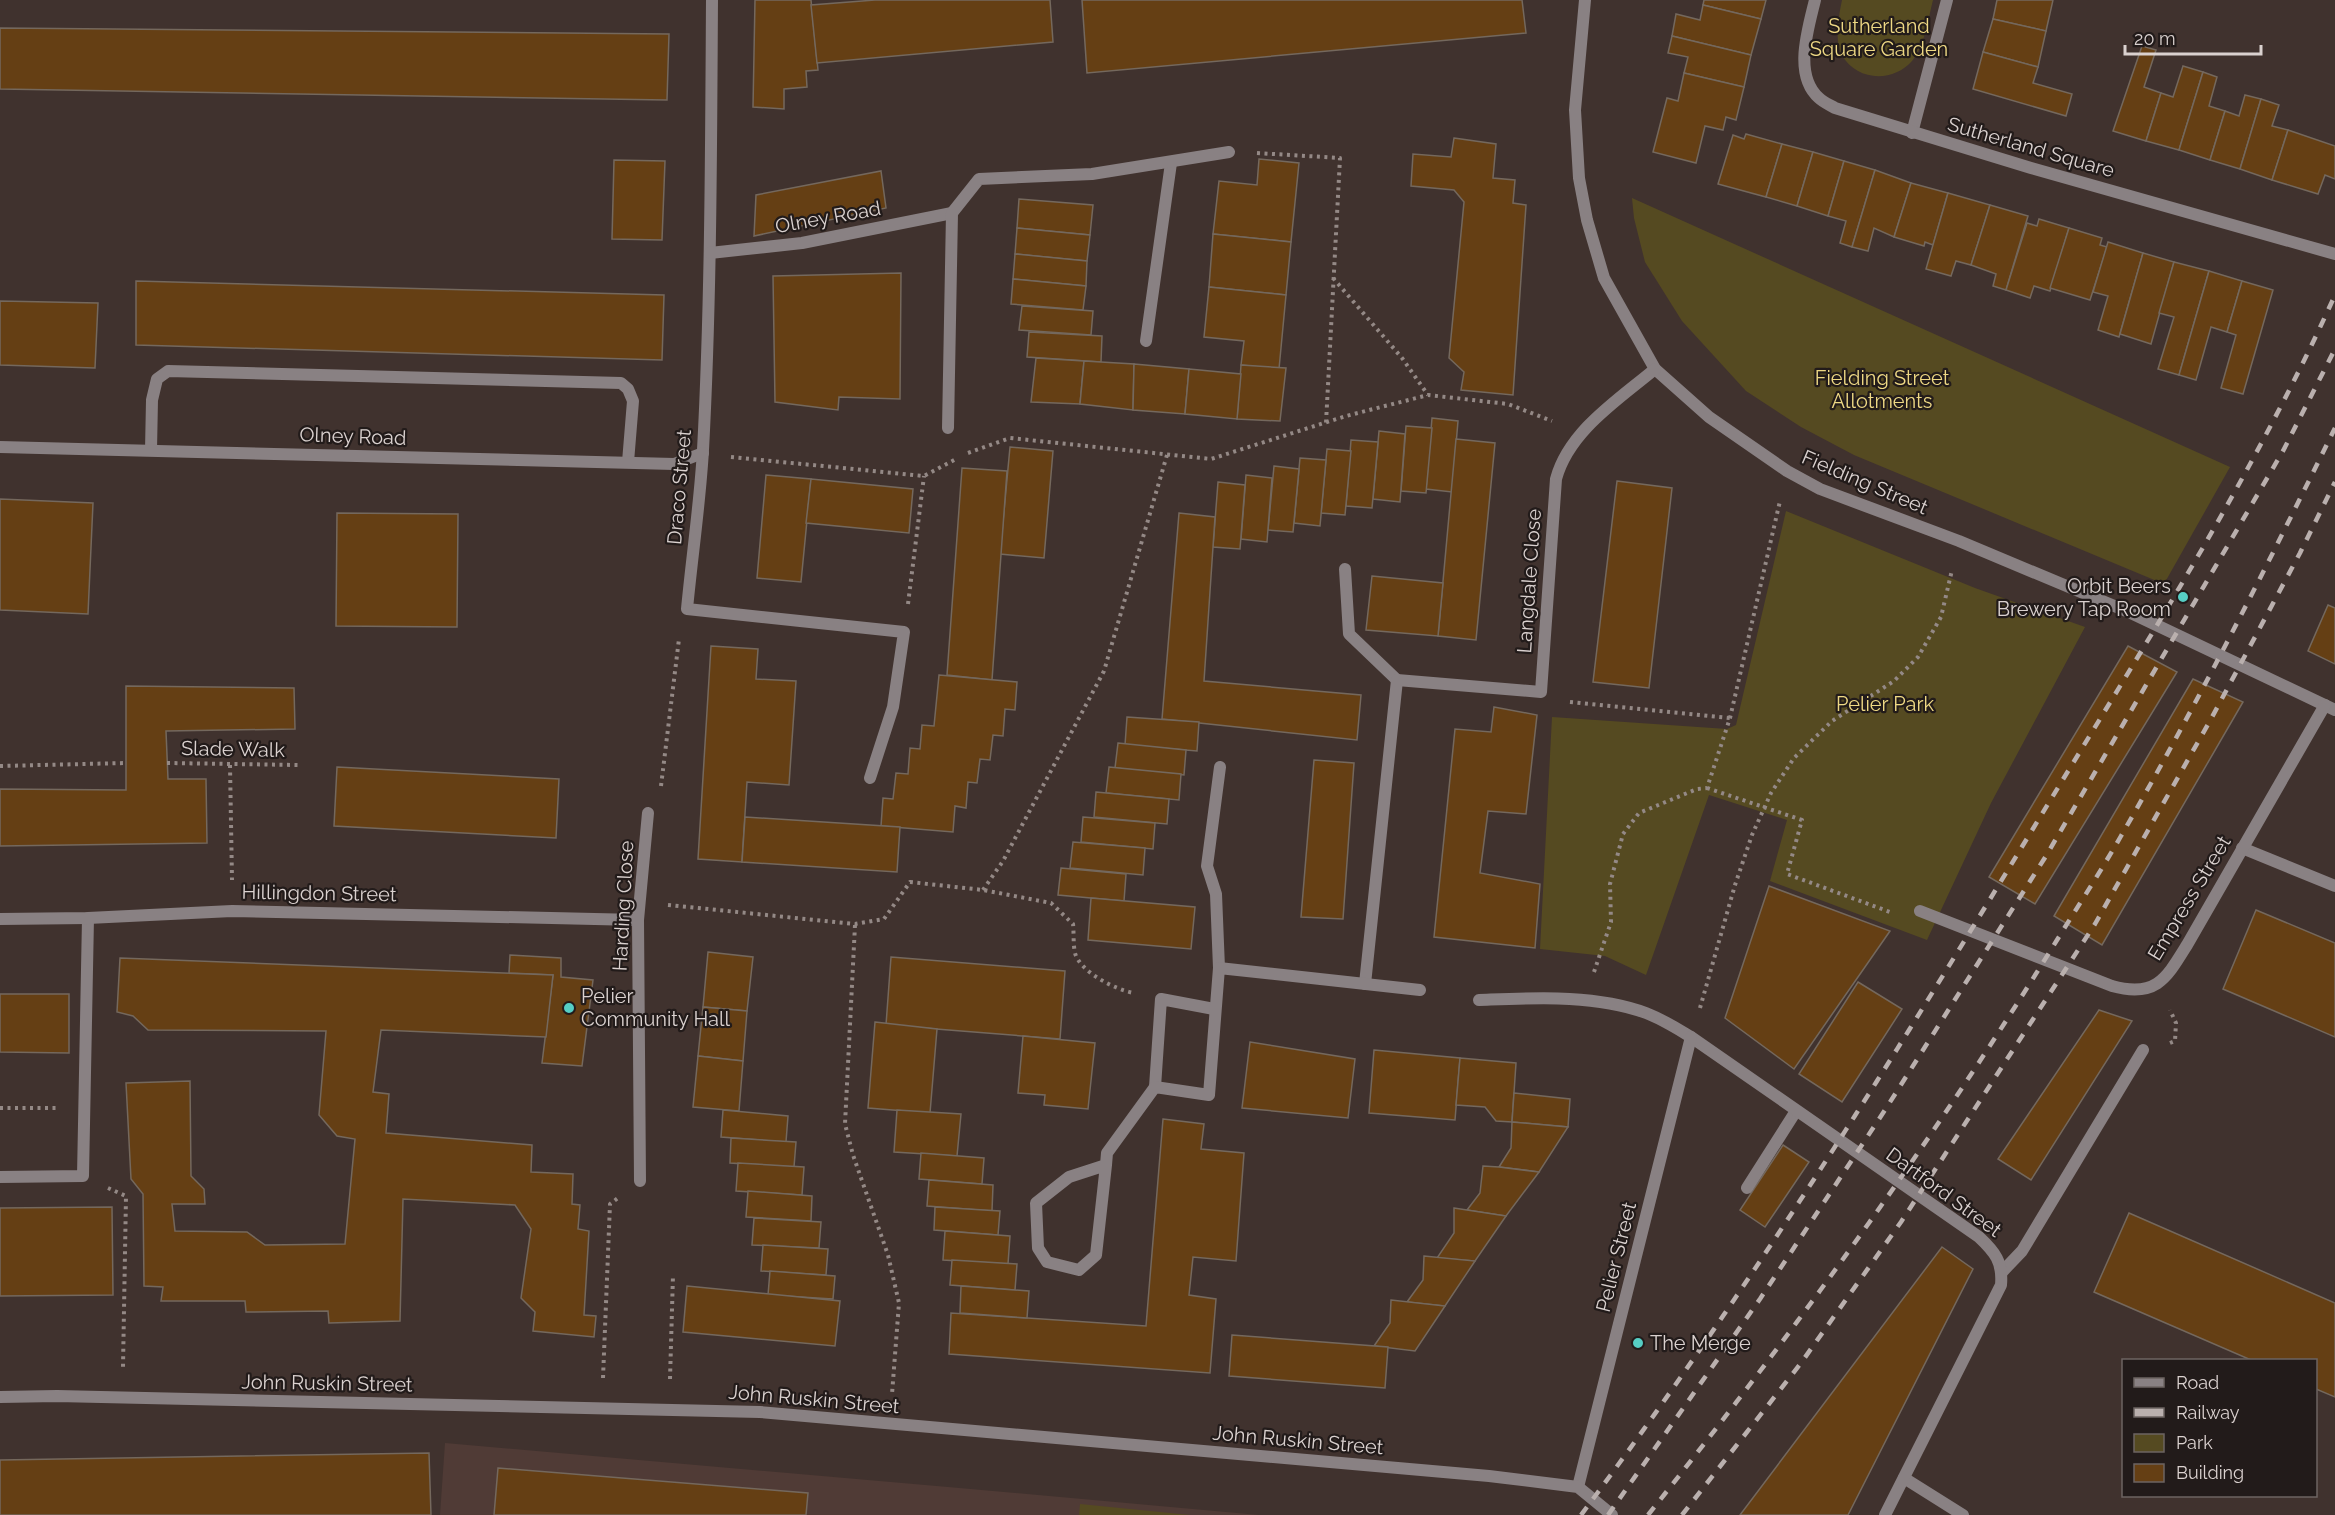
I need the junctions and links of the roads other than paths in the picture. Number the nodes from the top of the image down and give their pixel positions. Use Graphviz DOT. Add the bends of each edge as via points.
graph roads {
  1 [pos="712,0"];
  2 [pos="1585,0"];
  3 [pos="1815,0"];
  4 [pos="1947,0"];
  5 [pos="1912,133"];
  6 [pos="1229,152"];
  7 [pos="1171,163"];
  8 [pos="952,213"];
  9 [pos="710,252"];
  10 [pos="2335,254"];
  11 [pos="1146,341"];
  12 [pos="1654,369"];
  13 [pos="948,428"];
  14 [pos="0,447"];
  15 [pos="151,450"];
  16 [pos="703,453"];
  17 [pos="628,462"];
  18 [pos="1345,569"];
  19 [pos="1396,680"];
  20 [pos="2330,707"];
  21 [pos="1220,767"];
  22 [pos="870,778"];
  23 [pos="648,813"];
  24 [pos="2242,848"];
  25 [pos="2335,886"];
  26 [pos="1920,911"];
  27 [pos="88,918"];
  28 [pos="0,919"];
  29 [pos="638,920"];
  30 [pos="1219,968"];
  31 [pos="1365,984"];
  32 [pos="1420,990"];
  33 [pos="1479,1000"];
  34 [pos="1214,1009"];
  35 [pos="1691,1037"];
  36 [pos="2143,1050"];
  37 [pos="1155,1087"];
  38 [pos="1796,1112"];
  39 [pos="1106,1166"];
  40 [pos="0,1177"];
  41 [pos="640,1181"];
  42 [pos="1747,1188"];
  43 [pos="2002,1272"];
  44 [pos="0,1397"];
  45 [pos="1904,1478"];
  46 [pos="1578,1487"];
  47 [pos="1612,1515"];
  48 [pos="1886,1515"];
  49 [pos="1963,1515"];
  1 -- 9 [label="street, Draco Street"];
  2 -- 12 [label="street, Fielding Street" via="1575,110 1579,178 1604,278"];
  3 -- 5 [label="street, Sutherland Square" via="1806,39 1809,85 1819,98 1835,108"];
  4 -- 5 [label="street"];
  5 -- 10 [label="street, Sutherland Square"];
  6 -- 7 [label="street"];
  7 -- 8 [label="street" via="1092,174 979,179"];
  7 -- 11 [label="street"];
  8 -- 9 [label="street, Olney Road" via="802,243"];
  8 -- 13 [label="street"];
  9 -- 16 [label="street, Draco Street"];
  12 -- 19 [label="street, Langdale Close" via="1581,433 1560,463 1541,692"];
  12 -- 20 [label="street, Fielding Street" via="1708,417 1820,489 1959,541 2131,613"];
  14 -- 15 [label="street, Olney Road"];
  15 -- 17 [label="street, Olney Road"];
  15 -- 17 [label="street" via="152,400 157,379 168,371 621,383 633,401"];
  16 -- 17 [label="street, Olney Road" via="674,464"];
  16 -- 22 [label="street, Draco Street" via="687,609 904,632 894,707"];
  18 -- 19 [label="street" via="1349,634"];
  19 -- 31 [label="street"];
  20 -- 24 [label="street, Empress Street"];
  21 -- 30 [label="street" via="1208,866 1216,894"];
  23 -- 29 [label="street, Harding Close"];
  24 -- 25 [label="street"];
  24 -- 26 [label="street, Empress Street" via="2170,971 2157,984 2138,991 2112,986"];
  27 -- 28 [label="street, Hillingdon Street"];
  27 -- 29 [label="street, Hillingdon Street" via="232,911"];
  27 -- 40 [label="street" via="83,1176"];
  29 -- 41 [label="street, Harding Close"];
  30 -- 31 [label="street"];
  30 -- 34 [label="street"];
  31 -- 32 [label="street"];
  33 -- 35 [label="street" via="1531,998 1627,1007 1647,1013"];
  34 -- 37 [label="street" via="1209,1095"];
  34 -- 37 [label="street" via="1161,999"];
  35 -- 38 [label="street, Dartford Street"];
  35 -- 46 [label="street, Pelier Street"];
  36 -- 43 [label="street" via="2022,1251"];
  37 -- 39 [label="street" via="1107,1153"];
  38 -- 42 [label="street"];
  38 -- 43 [label="street, Dartford Street" via="1978,1237 1997,1256"];
  39 -- 39 [label="street" via="1096,1256 1079,1270 1047,1262 1038,1248 1036,1203 1069,1177"];
  43 -- 45 [label="street" via="1995,1298"];
  44 -- 46 [label="street, John Ruskin Street" via="760,1412"];
  45 -- 48 [label="street"];
  45 -- 49 [label="street"];
  46 -- 47 [label="street"];
}
